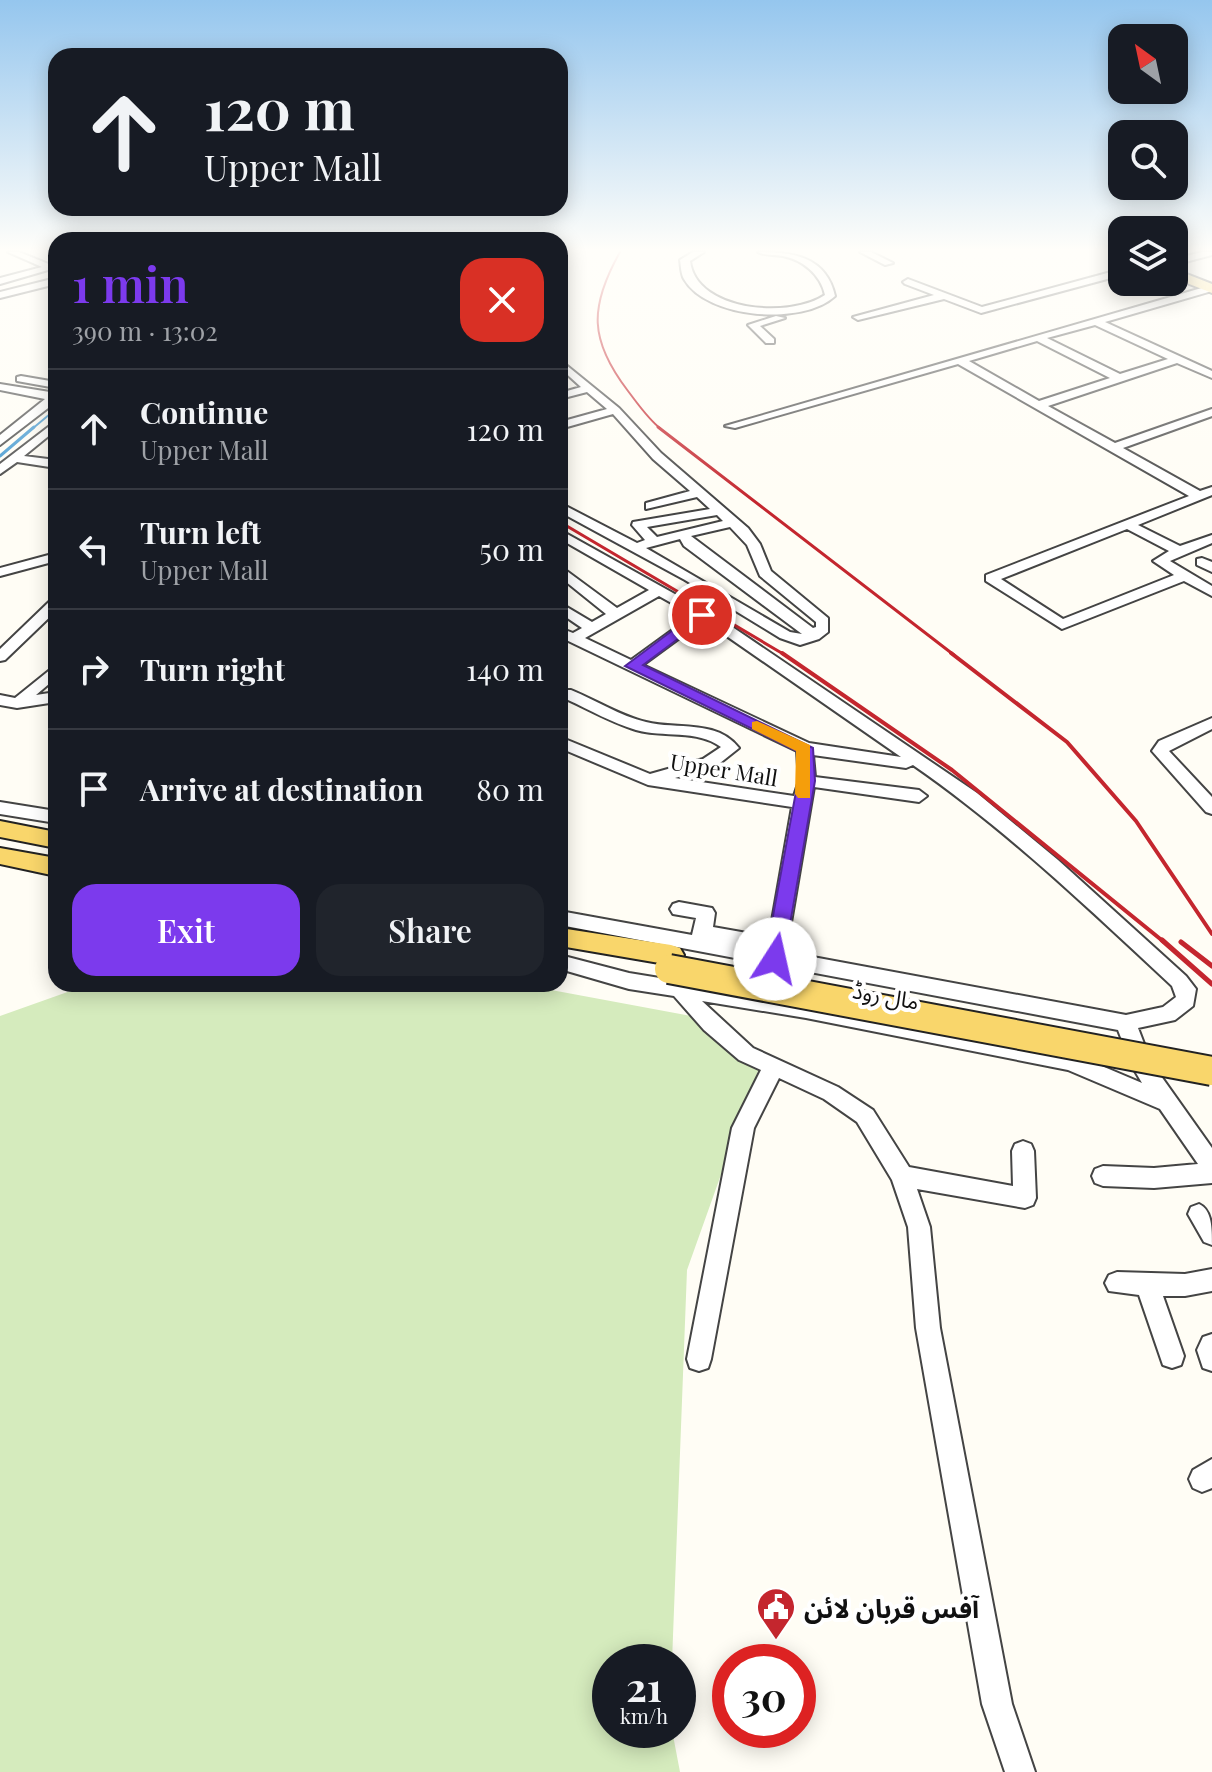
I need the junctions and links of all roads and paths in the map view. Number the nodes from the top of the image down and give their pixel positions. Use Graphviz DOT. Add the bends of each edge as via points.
graph roads {
  1 [pos="763,335"];
  2 [pos="1045,335"];
  3 [pos="1125,335"];
  4 [pos="1037,337"];
  5 [pos="770,341"];
  6 [pos="1177,359"];
  7 [pos="959,360"];
  8 [pos="568,370"];
  9 [pos="37,371"];
  10 [pos="48,373"];
  11 [pos="1212,375"];
  12 [pos="578,378"];
  13 [pos="1119,378"];
  14 [pos="21,379"];
  15 [pos="568,381"];
  16 [pos="48,384"];
  17 [pos="0,387"];
  18 [pos="590,388"];
  19 [pos="568,394"];
  20 [pos="48,396"];
  21 [pos="48,403"];
  22 [pos="1041,404"];
  23 [pos="612,408"];
  24 [pos="1212,412"];
  25 [pos="568,417"];
  26 [pos="568,423"];
  27 [pos="731,426"];
  28 [pos="48,430"];
  29 [pos="0,441"];
  30 [pos="1113,448"];
  31 [pos="14,458"];
  32 [pos="48,463"];
  33 [pos="0,470"];
  34 [pos="699,493"];
  35 [pos="1206,493"];
  36 [pos="568,511"];
  37 [pos="720,511"];
  38 [pos="655,522"];
  39 [pos="733,522"];
  40 [pos="1127,524"];
  41 [pos="683,534"];
  42 [pos="568,539"];
  43 [pos="1212,539"];
  44 [pos="653,541"];
  45 [pos="636,547"];
  46 [pos="1179,551"];
  47 [pos="48,559"];
  48 [pos="0,572"];
  49 [pos="568,576"];
  50 [pos="1184,576"];
  51 [pos="659,590"];
  52 [pos="1212,592"];
  53 [pos="48,611"];
  54 [pos="568,612"];
  55 [pos="615,614"];
  56 [pos="702,615"];
  57 [pos="591,628"];
  58 [pos="568,635"];
  59 [pos="814,636"];
  60 [pos="568,637"];
  61 [pos="0,657"];
  62 [pos="632,666"];
  63 [pos="48,677"];
  64 [pos="568,696"];
  65 [pos="48,698"];
  66 [pos="0,700"];
  67 [pos="17,703"];
  68 [pos="1212,723"];
  69 [pos="568,745"];
  70 [pos="805,748"];
  71 [pos="906,763"];
  72 [pos="648,779"];
  73 [pos="807,781"];
  74 [pos="919,796"];
  75 [pos="801,803"];
  76 [pos="0,808"];
  77 [pos="1212,808"];
  78 [pos="48,816"];
  79 [pos="0,829"];
  80 [pos="48,838"];
  81 [pos="0,856"];
  82 [pos="48,865"];
  83 [pos="679,909"];
  84 [pos="568,919"];
  85 [pos="701,938"];
  86 [pos="740,938"];
  87 [pos="568,939"];
  88 [pos="568,955"];
  89 [pos="775,959"];
  90 [pos="568,965"];
  91 [pos="673,971"];
  92 [pos="1126,1023"];
  93 [pos="1212,1055"];
  94 [pos="774,1068"];
  95 [pos="1212,1071"];
  96 [pos="1168,1103"];
  97 [pos="1023,1151"];
  98 [pos="1212,1166"];
  99 [pos="1212,1173"];
  100 [pos="902,1176"];
  101 [pos="1103,1176"];
  102 [pos="1199,1214"];
  103 [pos="1212,1234"];
  104 [pos="1212,1280"];
  105 [pos="1117,1283"];
  106 [pos="1147,1284"];
  107 [pos="1212,1346"];
  108 [pos="1172,1356"];
  109 [pos="699,1359"];
  110 [pos="1212,1359"];
  111 [pos="1020,1772"];
  1 -- 5 [label="street"];
  2 -- 4 [label="street"];
  3 -- 6 [label="street"];
  4 -- 7 [label="street"];
  4 -- 13 [label="street"];
  6 -- 11 [label="street"];
  6 -- 13 [label="street"];
  7 -- 22 [label="street"];
  7 -- 27 [label="street"];
  8 -- 12 [label="street"];
  9 -- 10 [label="street"];
  12 -- 15 [label="street"];
  12 -- 18 [label="street"];
  13 -- 22 [label="street"];
  14 -- 16 [label="street"];
  17 -- 20 [label="street"];
  18 -- 19 [label="street"];
  18 -- 23 [label="street"];
  21 -- 29 [label="street"];
  22 -- 30 [label="street"];
  23 -- 25 [label="street"];
  23 -- 26 [label="street"];
  23 -- 34 [label="street"];
  24 -- 30 [label="street"];
  28 -- 31 [label="street"];
  30 -- 35 [label="street"];
  31 -- 32 [label="street"];
  31 -- 33 [label="street"];
  34 -- 37 [label="street"];
  34 -- 38 [label="street" via="644,506"];
  35 -- 40 [label="street"];
  36 -- 45 [label="street"];
  37 -- 38 [label="street"];
  37 -- 39 [label="street"];
  38 -- 44 [label="street" via="638,525"];
  39 -- 41 [label="street"];
  39 -- 59 [label="street" via="753,544 765,573 823,621 823,629"];
  40 -- 46 [label="street"];
  40 -- 50 [label="street" via="991,578 1062,625"];
  41 -- 44 [label="street"];
  41 -- 59 [label="street"];
  42 -- 51 [label="street"];
  43 -- 46 [label="street"];
  44 -- 45 [label="street"];
  45 -- 59 [label="street" via="785,635 800,641"];
  46 -- 50 [label="street" via="1160,561"];
  47 -- 48 [label="street"];
  49 -- 55 [label="street"];
  50 -- 52 [label="street"];
  51 -- 55 [label="street"];
  51 -- 56 [label="street"];
  53 -- 61 [label="street"];
  54 -- 57 [label="street"];
  55 -- 57 [label="street"];
  56 -- 62 [label="street"];
  56 -- 92 [label="street" via="971,797 1186,989 1186,1000 1168,1014"];
  57 -- 58 [label="street"];
  60 -- 62 [label="street, Upper Mall"];
  62 -- 70 [label="street, Upper Mall"];
  63 -- 67 [label="street"];
  64 -- 72 [label="street" via="647,728 686,729 731,748 709,763"];
  65 -- 67 [label="street"];
  66 -- 67 [label="street"];
  68 -- 77 [label="street" via="1160,751"];
  69 -- 72 [label="street, Upper Mall"];
  70 -- 71 [label="street"];
  70 -- 73 [label="street, Upper Mall"];
  72 -- 75 [label="street, Upper Mall"];
  73 -- 74 [label="street"];
  73 -- 75 [label="street, Upper Mall"];
  75 -- 89 [label="street"];
  76 -- 78 [label="street"];
  79 -- 80 [label="main road"];
  81 -- 82 [label="main road"];
  83 -- 85 [label="street" via="706,913"];
  84 -- 85 [label="street"];
  85 -- 86 [label="street"];
  85 -- 89 [label="street"];
  87 -- 91 [label="main road, مال روڈ"];
  88 -- 91 [label="main road, مال روڈ"];
  89 -- 92 [label="street"];
  90 -- 91 [label="street" via="590,972"];
  91 -- 93 [label="main road, مال روڈ"];
  91 -- 94 [label="street" via="711,1024 746,1054"];
  91 -- 95 [label="main road, مال روڈ, bridge"];
  91 -- 96 [label="street" via="806,1010 1071,1062"];
  92 -- 96 [label="street" via="1142,1066"];
  94 -- 100 [label="street" via="831,1093 865,1116"];
  94 -- 109 [label="street" via="743,1128"];
  96 -- 98 [label="street"];
  97 -- 100 [label="street" via="1025,1198"];
  99 -- 101 [label="street"];
  100 -- 111 [label="street" via="919,1227 928,1328 997,1704"];
  102 -- 103 [label="street"];
  104 -- 106 [label="street"];
  105 -- 106 [label="street"];
  106 -- 108 [label="street"];
  107 -- 110 [label="street"];
}
